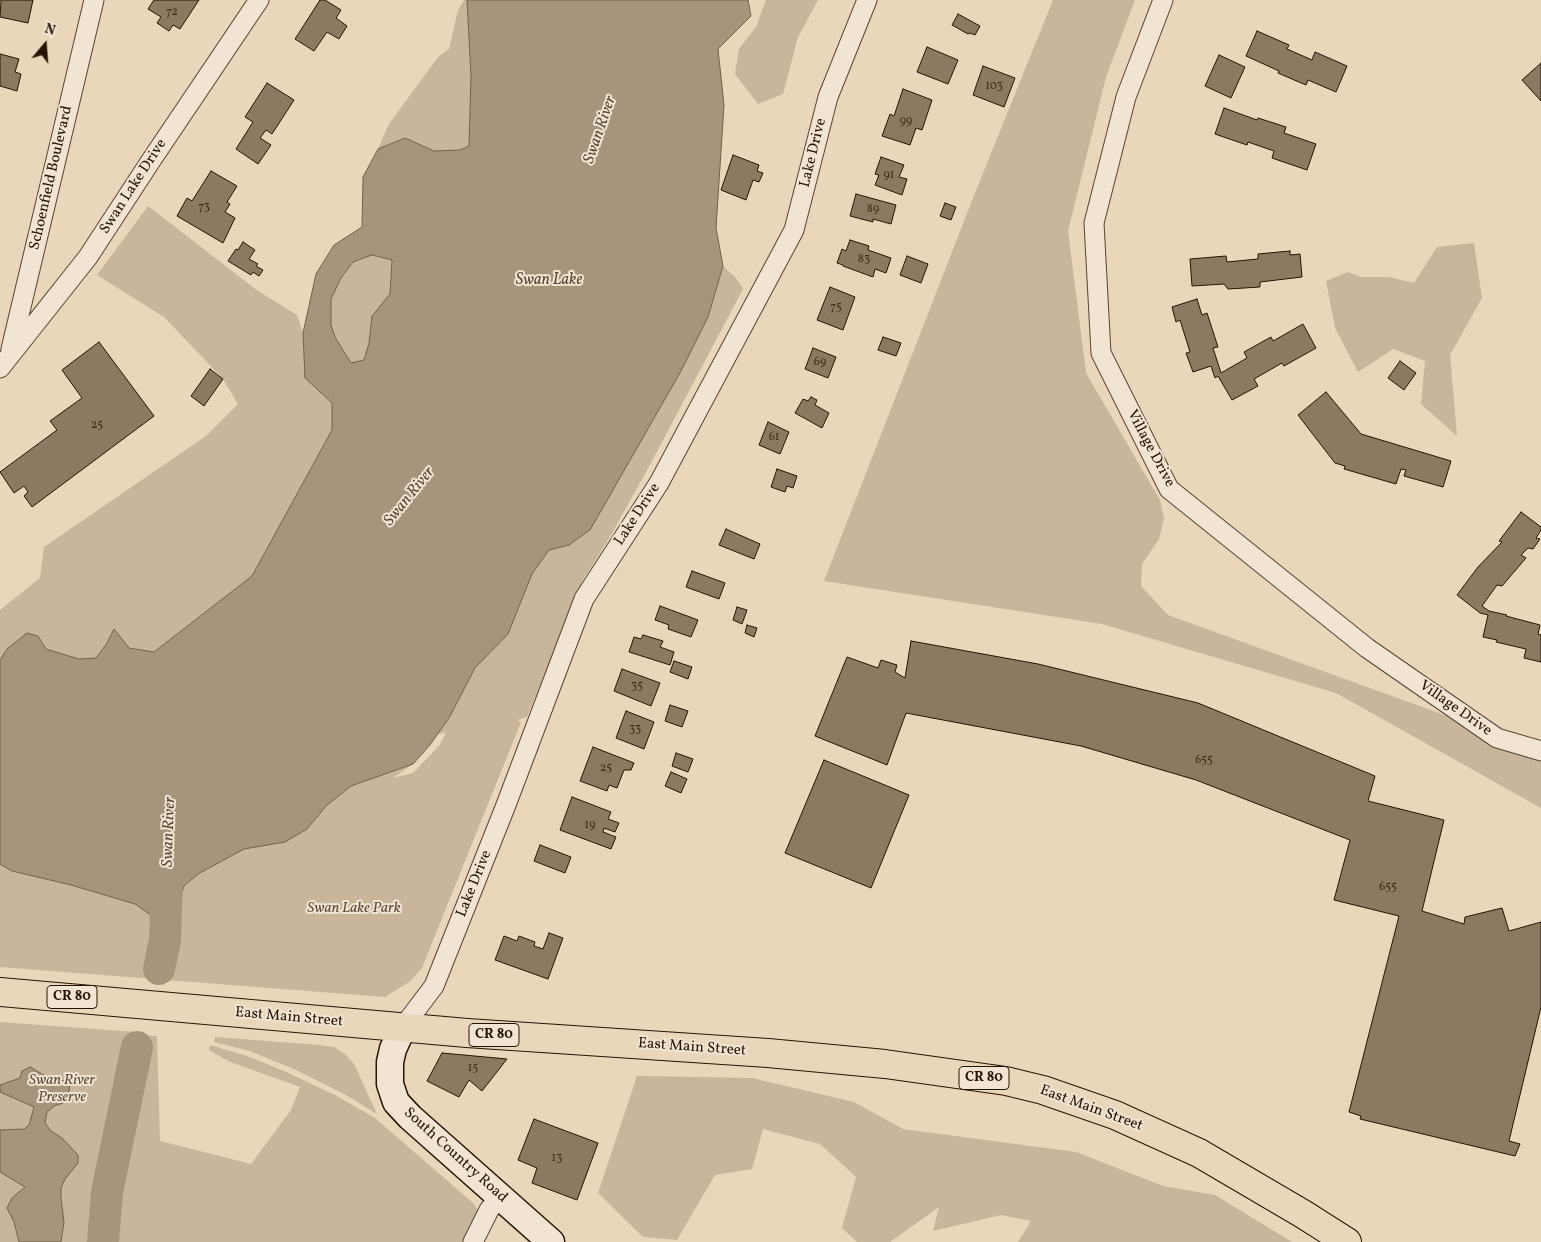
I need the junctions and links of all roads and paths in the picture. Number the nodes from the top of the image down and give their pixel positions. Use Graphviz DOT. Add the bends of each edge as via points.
graph roads {
  1 [pos="94,0"];
  2 [pos="259,0"];
  3 [pos="867,0"];
  4 [pos="1163,0"];
  5 [pos="5,362"];
  6 [pos="1541,750"];
  7 [pos="0,992"];
  8 [pos="403,1027"];
  9 [pos="500,1196"];
  10 [pos="473,1242"];
  11 [pos="551,1242"];
  12 [pos="1347,1242"];
  1 -- 5 [label="street, Schoenfield Boulevard"];
  2 -- 5 [label="street, Swan Lake Drive" via="88,257"];
  3 -- 8 [label="street, Lake Drive" via="828,97 794,230 660,483 584,599 434,986"];
  4 -- 6 [label="street, Village Drive" via="1126,97 1094,223 1101,352 1169,489 1367,648 1497,738"];
  7 -- 8 [label="main road, East Main Street / CR 80"];
  8 -- 9 [label="main road, South Country Road" via="390,1062 390,1084 396,1102"];
  8 -- 12 [label="main road, East Main Street / CR 80" via="778,1054 885,1064 1006,1081 1115,1115 1199,1153"];
  9 -- 10 [label="street"];
  9 -- 11 [label="main road, South Country Road"];
}
